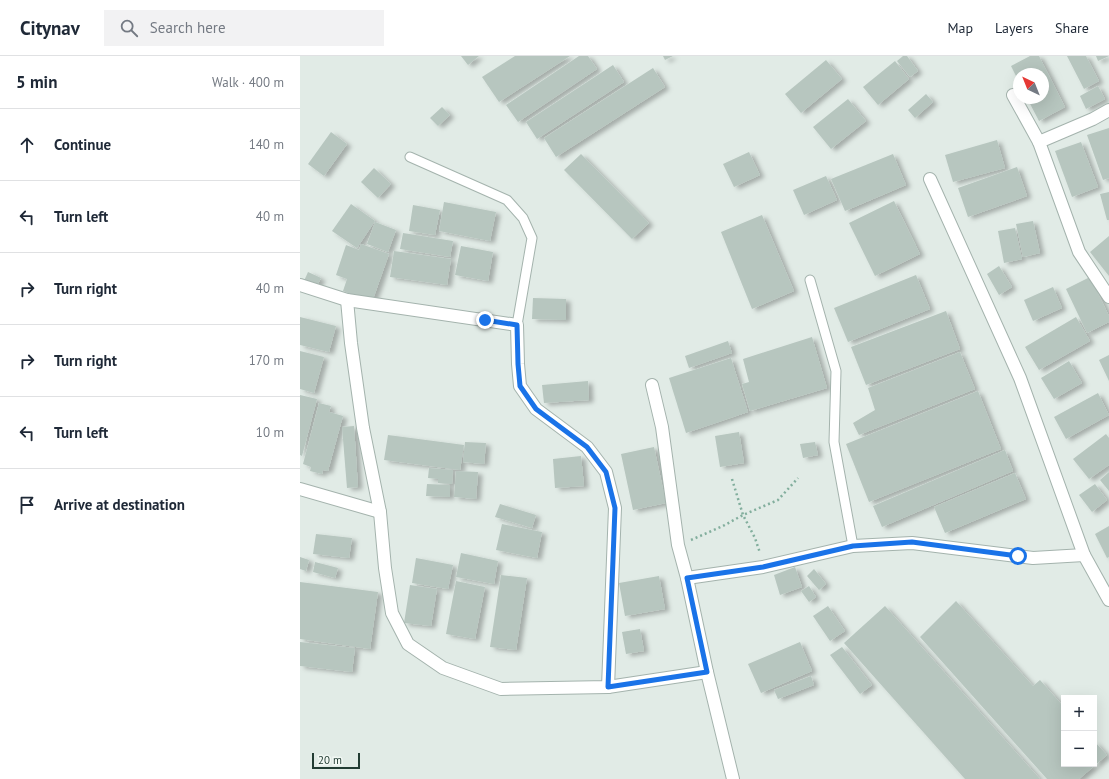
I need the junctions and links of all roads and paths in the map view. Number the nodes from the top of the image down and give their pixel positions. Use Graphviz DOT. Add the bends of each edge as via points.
graph roads {
  1 [pos="1018,104"];
  2 [pos="1109,110"];
  3 [pos="1039,142"];
  4 [pos="410,157"];
  5 [pos="930,179"];
  6 [pos="810,280"];
  7 [pos="300,285"];
  8 [pos="1109,297"];
  9 [pos="347,300"];
  10 [pos="517,325"];
  11 [pos="652,384"];
  12 [pos="798,478"];
  13 [pos="732,479"];
  14 [pos="300,489"];
  15 [pos="380,512"];
  16 [pos="743,515"];
  17 [pos="678,546"];
  18 [pos="853,546"];
  19 [pos="1084,555"];
  20 [pos="763,567"];
  21 [pos="687,578"];
  22 [pos="1109,600"];
  23 [pos="707,672"];
  24 [pos="608,687"];
  25 [pos="733,779"];
  1 -- 3 [label="street"];
  2 -- 3 [label="street"];
  3 -- 8 [label="street" via="1079,252"];
  4 -- 10 [label="lane" via="507,200 523,218 532,238"];
  5 -- 19 [label="street" via="1020,378"];
  6 -- 18 [label="lane" via="836,370 834,442"];
  7 -- 9 [label="street"];
  9 -- 10 [label="street"];
  9 -- 15 [label="street" via="364,428"];
  10 -- 24 [label="street" via="520,386 536,409 587,447 606,472 614,501"];
  11 -- 17 [label="street" via="662,427"];
  12 -- 16 [label="path" via="778,500"];
  13 -- 16 [label="path"];
  14 -- 15 [label="street"];
  15 -- 24 [label="street" via="392,613 408,644 443,668 501,689"];
  16 -- 17 [label="path"];
  16 -- 20 [label="path" via="755,538"];
  17 -- 21 [label="street"];
  18 -- 19 [label="street" via="912,542 1033,558"];
  18 -- 20 [label="street"];
  19 -- 22 [label="street"];
  20 -- 21 [label="street"];
  21 -- 23 [label="street"];
  23 -- 24 [label="street"];
  23 -- 25 [label="street"];
}
